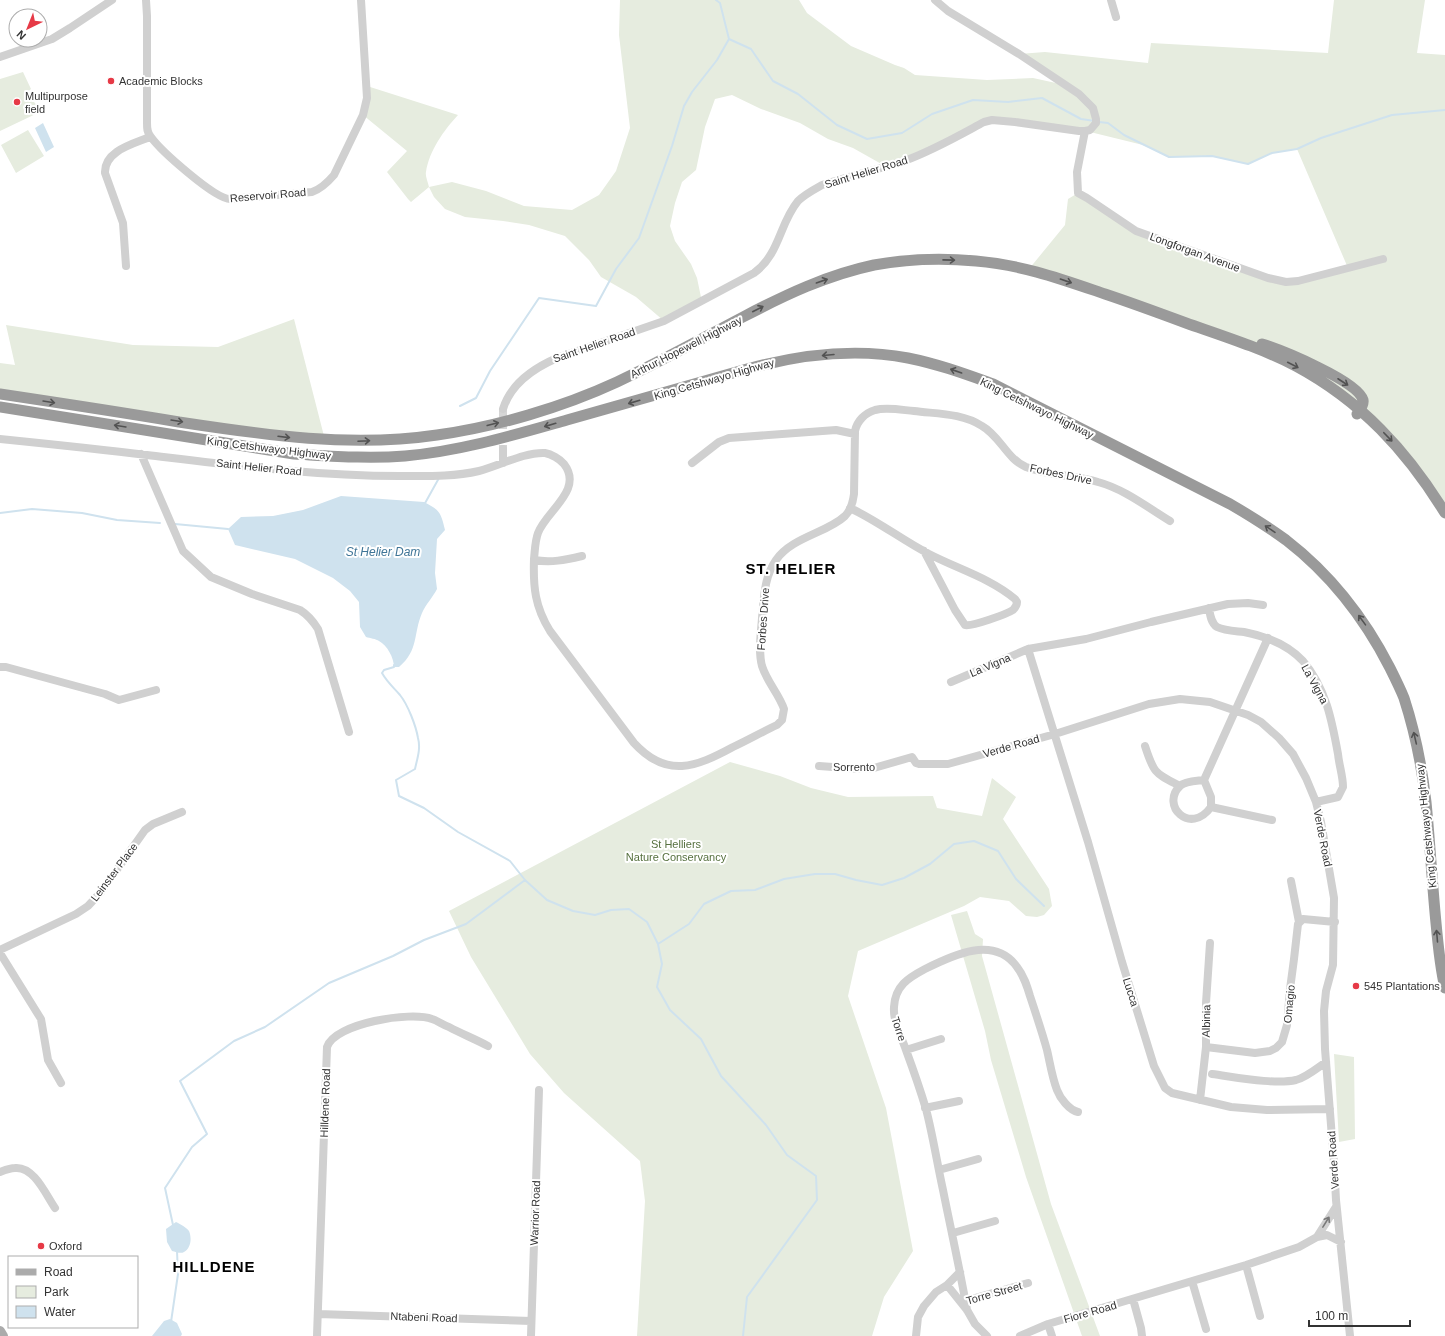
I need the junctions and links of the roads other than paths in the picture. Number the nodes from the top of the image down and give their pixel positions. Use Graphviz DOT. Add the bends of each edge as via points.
graph roads {
  1 [pos="112,0"];
  2 [pos="146,0"];
  3 [pos="361,0"];
  4 [pos="935,0"];
  5 [pos="1111,0"];
  6 [pos="1116,17"];
  7 [pos="0,57"];
  8 [pos="1086,131"];
  9 [pos="150,136"];
  10 [pos="1383,259"];
  11 [pos="126,266"];
  12 [pos="3,394"];
  13 [pos="585,395"];
  14 [pos="0,407"];
  15 [pos="503,409"];
  16 [pos="0,410"];
  17 [pos="23,411"];
  18 [pos="855,434"];
  19 [pos="0,439"];
  20 [pos="503,449"];
  21 [pos="141,454"];
  22 [pos="503,463"];
  23 [pos="692,463"];
  24 [pos="850,508"];
  25 [pos="1445,513"];
  26 [pos="1170,520"];
  27 [pos="924,551"];
  28 [pos="582,556"];
  29 [pos="534,560"];
  30 [pos="1263,605"];
  31 [pos="1209,608"];
  32 [pos="1268,638"];
  33 [pos="1028,649"];
  34 [pos="3,667"];
  35 [pos="951,682"];
  36 [pos="156,690"];
  37 [pos="1236,710"];
  38 [pos="349,732"];
  39 [pos="1055,734"];
  40 [pos="1145,746"];
  41 [pos="912,757"];
  42 [pos="819,766"];
  43 [pos="1204,780"];
  44 [pos="1180,786"];
  45 [pos="1316,802"];
  46 [pos="1211,807"];
  47 [pos="182,812"];
  48 [pos="1272,820"];
  49 [pos="1291,881"];
  50 [pos="1299,922"];
  51 [pos="1335,922"];
  52 [pos="1210,943"];
  53 [pos="0,952"];
  54 [pos="1445,988"];
  55 [pos="941,1039"];
  56 [pos="488,1046"];
  57 [pos="1206,1047"];
  58 [pos="906,1050"];
  59 [pos="1326,1062"];
  60 [pos="1212,1074"];
  61 [pos="61,1083"];
  62 [pos="539,1090"];
  63 [pos="1200,1100"];
  64 [pos="959,1101"];
  65 [pos="925,1108"];
  66 [pos="1330,1109"];
  67 [pos="1078,1112"];
  68 [pos="978,1159"];
  69 [pos="939,1170"];
  70 [pos="0,1172"];
  71 [pos="1336,1207"];
  72 [pos="55,1208"];
  73 [pos="996,1221"];
  74 [pos="952,1233"];
  75 [pos="1317,1237"];
  76 [pos="1341,1242"];
  77 [pos="1246,1265"];
  78 [pos="960,1272"];
  79 [pos="1192,1281"];
  80 [pos="1028,1283"];
  81 [pos="947,1285"];
  82 [pos="1132,1299"];
  83 [pos="963,1302"];
  84 [pos="318,1314"];
  85 [pos="1260,1316"];
  86 [pos="531,1321"];
  87 [pos="1048,1324"];
  88 [pos="1206,1329"];
  89 [pos="0,1331"];
  90 [pos="3,1336"];
  91 [pos="317,1336"];
  92 [pos="531,1336"];
  93 [pos="916,1336"];
  94 [pos="987,1336"];
  95 [pos="1020,1336"];
  96 [pos="1052,1336"];
  97 [pos="1142,1336"];
  98 [pos="1350,1336"];
  1 -- 7 [label="street" via="52,39"];
  2 -- 9 [label="street" via="147,123"];
  3 -- 9 [label="street, Reservoir Road" via="367,86 364,111 334,175 316,190 226,199 202,184"];
  4 -- 8 [label="street" via="1079,94 1088,102 1095,114 1096,123"];
  5 -- 6 [label="street"];
  8 -- 10 [label="street, Longforgan Avenue" via="1077,172 1078,193 1139,232 1268,278 1286,282 1308,279"];
  8 -- 15 [label="street, Saint Helier Road" via="992,120 904,161 822,185 799,200 767,262 754,273 664,321 542,365 516,385"];
  9 -- 11 [label="street" via="113,155 106,166 105,173 123,223"];
  12 -- 13 [label="highway, King Cetshwayo Highway, one-way" via="246,432 352,441 436,435 477,428 540,411"];
  13 -- 25 [label="highway, Arthur Hopewell Highway, one-way" via="648,367 786,296 833,277 878,265 914,260 976,261 1010,265 1045,273 1260,350 1296,366 1332,388 1397,446 1419,472"];
  14 -- 17 [label="highway, King Cetshwayo Highway"];
  16 -- 17 [label="highway"];
  54 -- 17 [label="highway, King Cetshwayo Highway, one-way" via="1437,935 1426,802 1415,738 1396,680 1377,642 1354,608 1324,574 1299,551 1248,515 995,383 907,358 869,354 838,354 775,361 492,442 406,456 374,457 294,454"];
  18 -- 23 [label="street" via="836,430 729,438 719,442"];
  18 -- 24 [label="street, Forbes Drive" via="854,494"];
  18 -- 26 [label="street, Forbes Drive" via="858,423 866,414 882,409 940,413 968,419 991,432 1010,455 1023,465 1035,470 1104,483"];
  19 -- 21 [label="street, Saint Helier Road"];
  20 -- 22 [label="street"];
  21 -- 22 [label="street, Saint Helier Road" via="360,476 448,475 479,471"];
  21 -- 38 [label="street" via="183,551 190,559 211,577 300,610 314,622"];
  22 -- 29 [label="street, Forbes Drive" via="546,453 556,457 568,470 569,486 566,494 540,527"];
  24 -- 27 [label="street"];
  24 -- 29 [label="street, Forbes Drive" via="839,520 784,552 776,559 767,580 761,658 765,674 784,710 782,720 717,756 692,765 671,765 657,761 638,748 629,737 539,611 533,576"];
  27 -- 27 [label="street" via="997,587 1017,600 1016,606 1012,610 970,626 965,625"];
  28 -- 29 [label="street" via="547,562"];
  30 -- 31 [label="street, La Vigna" via="1238,603"];
  31 -- 32 [label="street, La Vigna" via="1216,626"];
  31 -- 33 [label="street, La Vigna" via="1086,640"];
  32 -- 37 [label="street"];
  32 -- 45 [label="street, La Vigna" via="1303,662 1330,710 1343,787 1338,797"];
  33 -- 35 [label="street, La Vigna"];
  33 -- 39 [label="street"];
  34 -- 36 [label="street" via="119,700"];
  37 -- 39 [label="street, Verde Road" via="1210,702 1180,699 1149,704"];
  37 -- 43 [label="street"];
  37 -- 45 [label="street, Verde Road" via="1261,722 1286,745 1306,778"];
  39 -- 41 [label="street, Verde Road" via="948,764 918,764"];
  39 -- 63 [label="street, Lucca" via="1154,1066 1163,1084 1172,1093"];
  40 -- 44 [label="street" via="1156,772"];
  41 -- 42 [label="street, Sorrento" via="874,768"];
  43 -- 44 [label="street"];
  43 -- 46 [label="street" via="1211,797"];
  44 -- 46 [label="street" via="1174,800 1181,815 1190,819 1198,818"];
  45 -- 51 [label="street, Verde Road" via="1334,898"];
  46 -- 48 [label="street"];
  47 -- 53 [label="street, Leinster Place" via="145,830 88,906"];
  49 -- 50 [label="street"];
  50 -- 51 [label="street" via="1303,919"];
  50 -- 57 [label="street, Omagio" via="1286,1030 1282,1042 1270,1051 1255,1053"];
  51 -- 59 [label="street, Verde Road" via="1333,965 1324,1012"];
  52 -- 57 [label="street, Albinia"];
  53 -- 61 [label="street" via="41,1019 48,1060"];
  55 -- 58 [label="street"];
  56 -- 84 [label="street, Hilldene Road" via="432,1019 413,1017 392,1018 350,1028 329,1042"];
  57 -- 63 [label="street, Albinia"];
  58 -- 65 [label="street, Torre"];
  58 -- 67 [label="street, Torre" via="893,1010 898,990 904,981 959,954 980,949 996,952 1013,963 1024,980 1041,1029 1057,1090 1066,1104"];
  59 -- 60 [label="street" via="1304,1076 1289,1081"];
  59 -- 66 [label="street, Verde Road"];
  62 -- 86 [label="street, Warrior Road"];
  63 -- 66 [label="street, Lucca" via="1231,1107 1267,1110"];
  64 -- 65 [label="street"];
  65 -- 69 [label="street, Torre"];
  66 -- 71 [label="street, Verde Road"];
  68 -- 69 [label="street"];
  69 -- 74 [label="street, Torre"];
  70 -- 72 [label="street" via="15,1168 28,1171"];
  75 -- 71 [label="street, Fiore Road, one-way"];
  71 -- 76 [label="street, Verde Road"];
  73 -- 74 [label="street"];
  74 -- 78 [label="street, Torre"];
  75 -- 76 [label="street" via="1327,1236"];
  75 -- 77 [label="street, Fiore Road" via="1299,1247"];
  76 -- 98 [label="street, Verde Road"];
  77 -- 79 [label="street, Fiore Road"];
  77 -- 85 [label="street"];
  78 -- 81 [label="street"];
  78 -- 83 [label="street, Torre"];
  79 -- 82 [label="street, Fiore Road"];
  79 -- 88 [label="street"];
  80 -- 83 [label="street, Torre Street"];
  81 -- 83 [label="street"];
  81 -- 93 [label="street" via="936,1292 924,1306 918,1317"];
  82 -- 87 [label="street, Fiore Road"];
  82 -- 97 [label="street"];
  83 -- 94 [label="street" via="975,1324"];
  84 -- 86 [label="street, Ntabeni Road"];
  84 -- 91 [label="street, Hilldene Road"];
  86 -- 92 [label="street, Warrior Road"];
  87 -- 95 [label="street, Fiore Road"];
  87 -- 96 [label="street, Fiore Road"];
  89 -- 90 [label="main road"];
}
